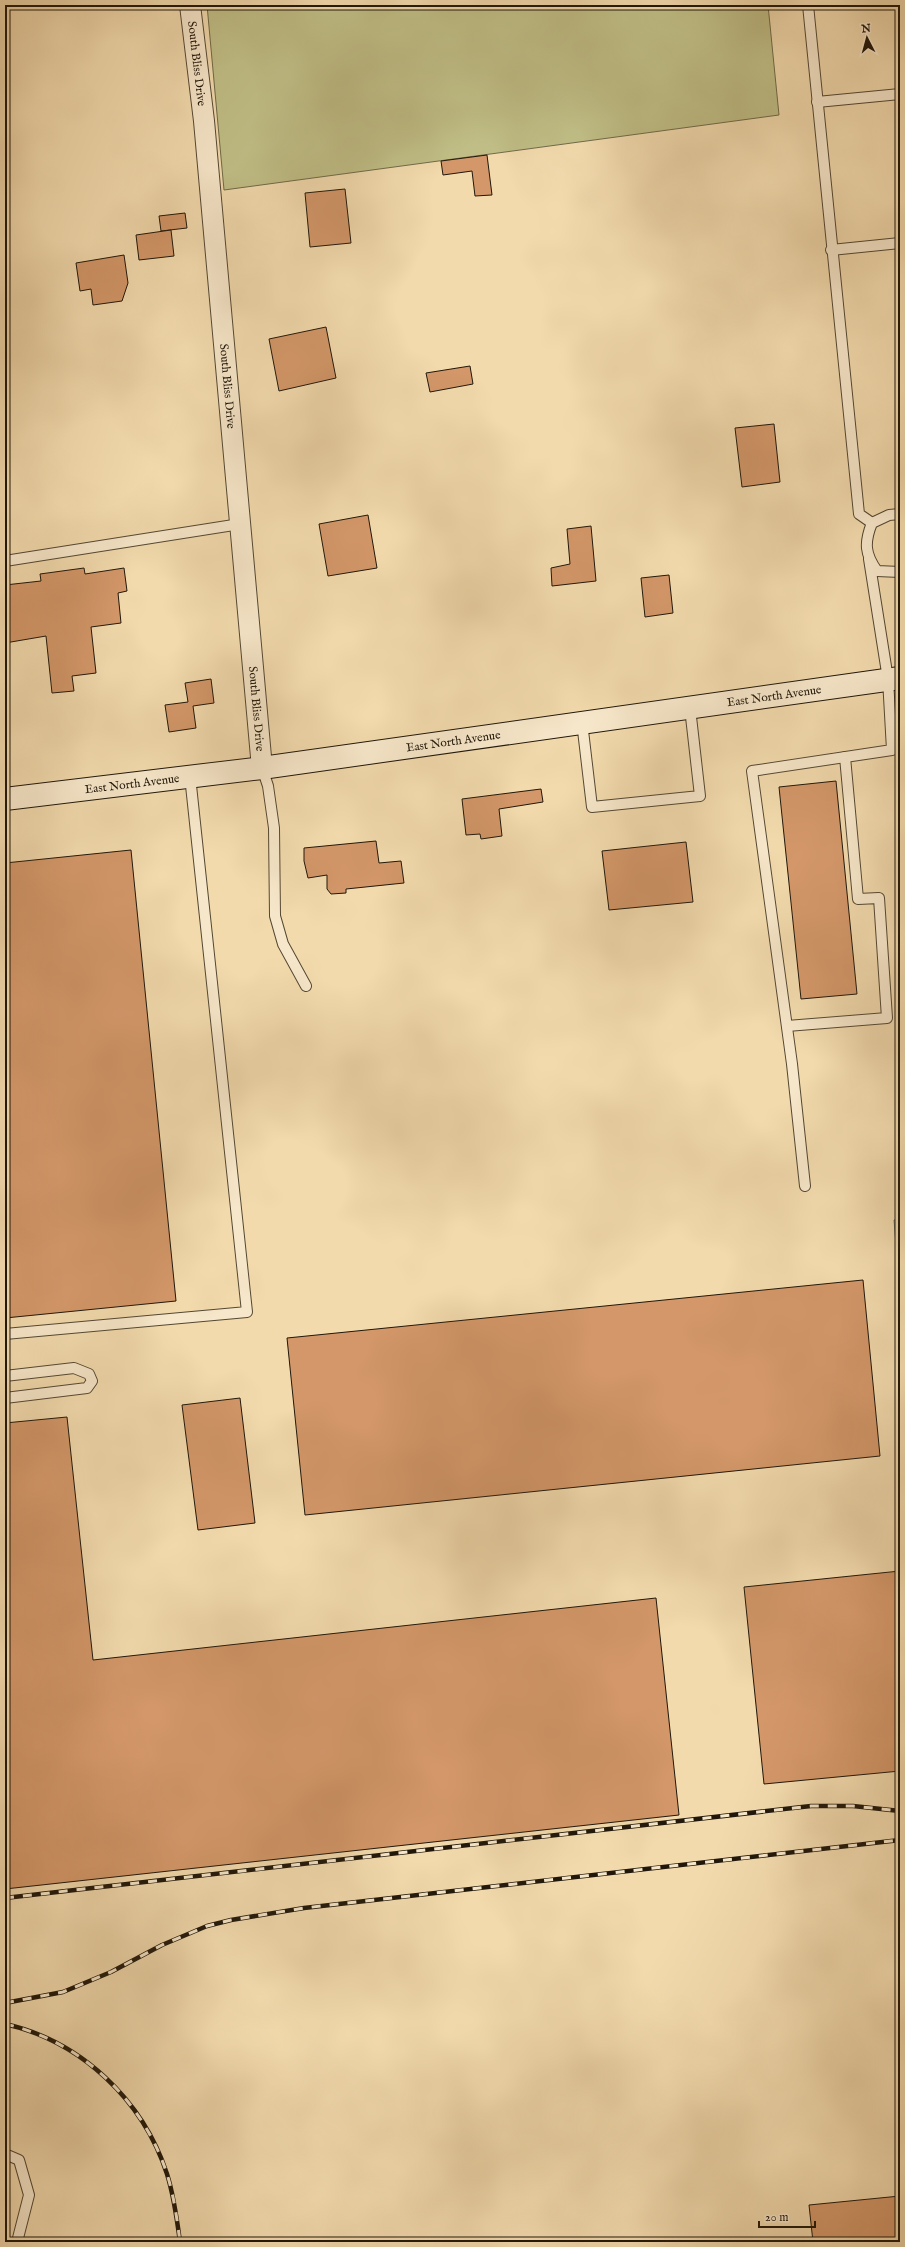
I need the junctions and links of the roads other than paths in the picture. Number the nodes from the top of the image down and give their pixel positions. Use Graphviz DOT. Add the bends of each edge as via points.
graph roads {
  1 [pos="190,5"];
  2 [pos="808,5"];
  3 [pos="900,94"];
  4 [pos="817,102"];
  5 [pos="900,243"];
  6 [pos="831,250"];
  7 [pos="900,514"];
  8 [pos="872,523"];
  9 [pos="240,524"];
  10 [pos="869,559"];
  11 [pos="5,561"];
  12 [pos="900,572"];
  13 [pos="894,678"];
  14 [pos="690,708"];
  15 [pos="582,722"];
  16 [pos="845,757"];
  17 [pos="262,768"];
  18 [pos="190,776"];
  19 [pos="5,799"];
  20 [pos="306,986"];
  21 [pos="786,1026"];
  22 [pos="805,1186"];
  23 [pos="5,1334"];
  24 [pos="5,1376"];
  25 [pos="5,1398"];
  26 [pos="5,2154"];
  27 [pos="18,2242"];
  1 -- 9 [label="street, South Bliss Drive" via="204,121"];
  2 -- 4 [label="lane"];
  3 -- 4 [label="lane"];
  4 -- 6 [label="lane"];
  5 -- 6 [label="lane"];
  6 -- 8 [label="lane" via="859,514"];
  7 -- 8 [label="lane" via="889,515"];
  8 -- 10 [label="lane" via="866,538"];
  9 -- 11 [label="lane"];
  9 -- 17 [label="street, South Bliss Drive"];
  10 -- 12 [label="lane" via="877,571"];
  10 -- 13 [label="lane"];
  13 -- 14 [label="street, East North Avenue"];
  13 -- 16 [label="lane" via="892,750"];
  14 -- 15 [label="street, East North Avenue"];
  14 -- 15 [label="lane" via="700,796 592,807"];
  15 -- 17 [label="street, East North Avenue"];
  16 -- 21 [label="lane" via="752,771"];
  16 -- 21 [label="lane" via="858,899 879,898 887,1018"];
  17 -- 18 [label="street, East North Avenue"];
  17 -- 20 [label="lane" via="268,786 274,828 275,916 283,944"];
  18 -- 19 [label="street, East North Avenue"];
  18 -- 23 [label="lane" via="248,1312"];
  21 -- 22 [label="lane"];
  24 -- 25 [label="lane" via="74,1368 88,1374 92,1381 87,1388"];
  26 -- 27 [label="lane" via="19,2160 29,2195"];
}
